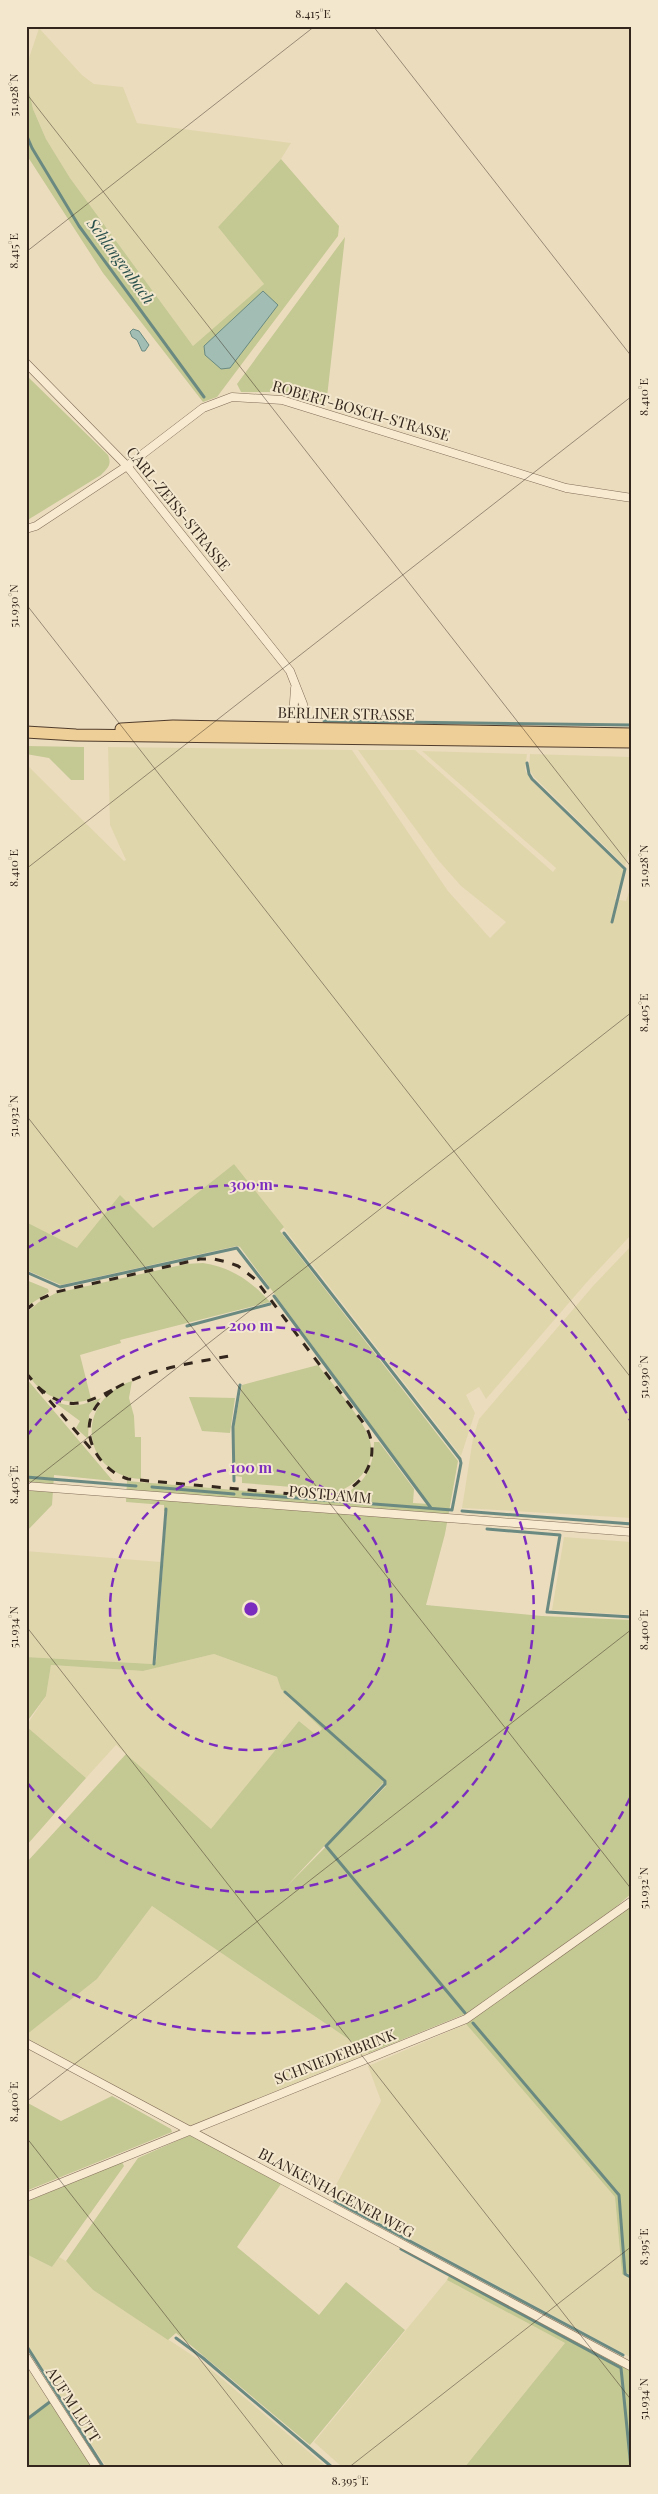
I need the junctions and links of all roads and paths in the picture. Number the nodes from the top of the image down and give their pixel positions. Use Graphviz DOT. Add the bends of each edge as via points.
graph roads {
  1 [pos="26,364"];
  2 [pos="127,466"];
  3 [pos="632,498"];
  4 [pos="26,529"];
  5 [pos="295,683"];
  6 [pos="26,732"];
  7 [pos="292,733"];
  8 [pos="304,733"];
  9 [pos="632,734"];
  10 [pos="632,742"];
  11 [pos="26,1486"];
  12 [pos="632,1532"];
  13 [pos="632,1901"];
  14 [pos="26,2043"];
  15 [pos="189,2130"];
  16 [pos="26,2197"];
  17 [pos="26,2357"];
  18 [pos="632,2367"];
  19 [pos="97,2468"];
  1 -- 2 [label="street, CARL-ZEISS-STRASSE"];
  2 -- 3 [label="street, ROBERT-BOSCH-STRASSE" via="203,408 232,397 257,397 291,403 566,488"];
  2 -- 4 [label="street, ROBERT-BOSCH-STRASSE" via="36,526"];
  2 -- 5 [label="street, CARL-ZEISS-STRASSE" via="290,671"];
  5 -- 7 [label="street"];
  5 -- 8 [label="street, CARL-ZEISS-STRASSE" via="303,704"];
  6 -- 7 [label="main road, BERLINER STRASSE" via="76,735"];
  7 -- 8 [label="main road, BERLINER STRASSE"];
  8 -- 9 [label="main road, BERLINER STRASSE"];
  8 -- 10 [label="main road, BERLINER STRASSE"];
  11 -- 12 [label="street, POSTDAMM"];
  13 -- 15 [label="street, SCHNIEDERBRINK" via="466,2019"];
  14 -- 15 [label="street, BLANKENHAGENER WEG"];
  15 -- 16 [label="street, SCHNIEDERBRINK"];
  15 -- 18 [label="street, BLANKENHAGENER WEG"];
  17 -- 19 [label="street, AUF'M LUTT"];
}
